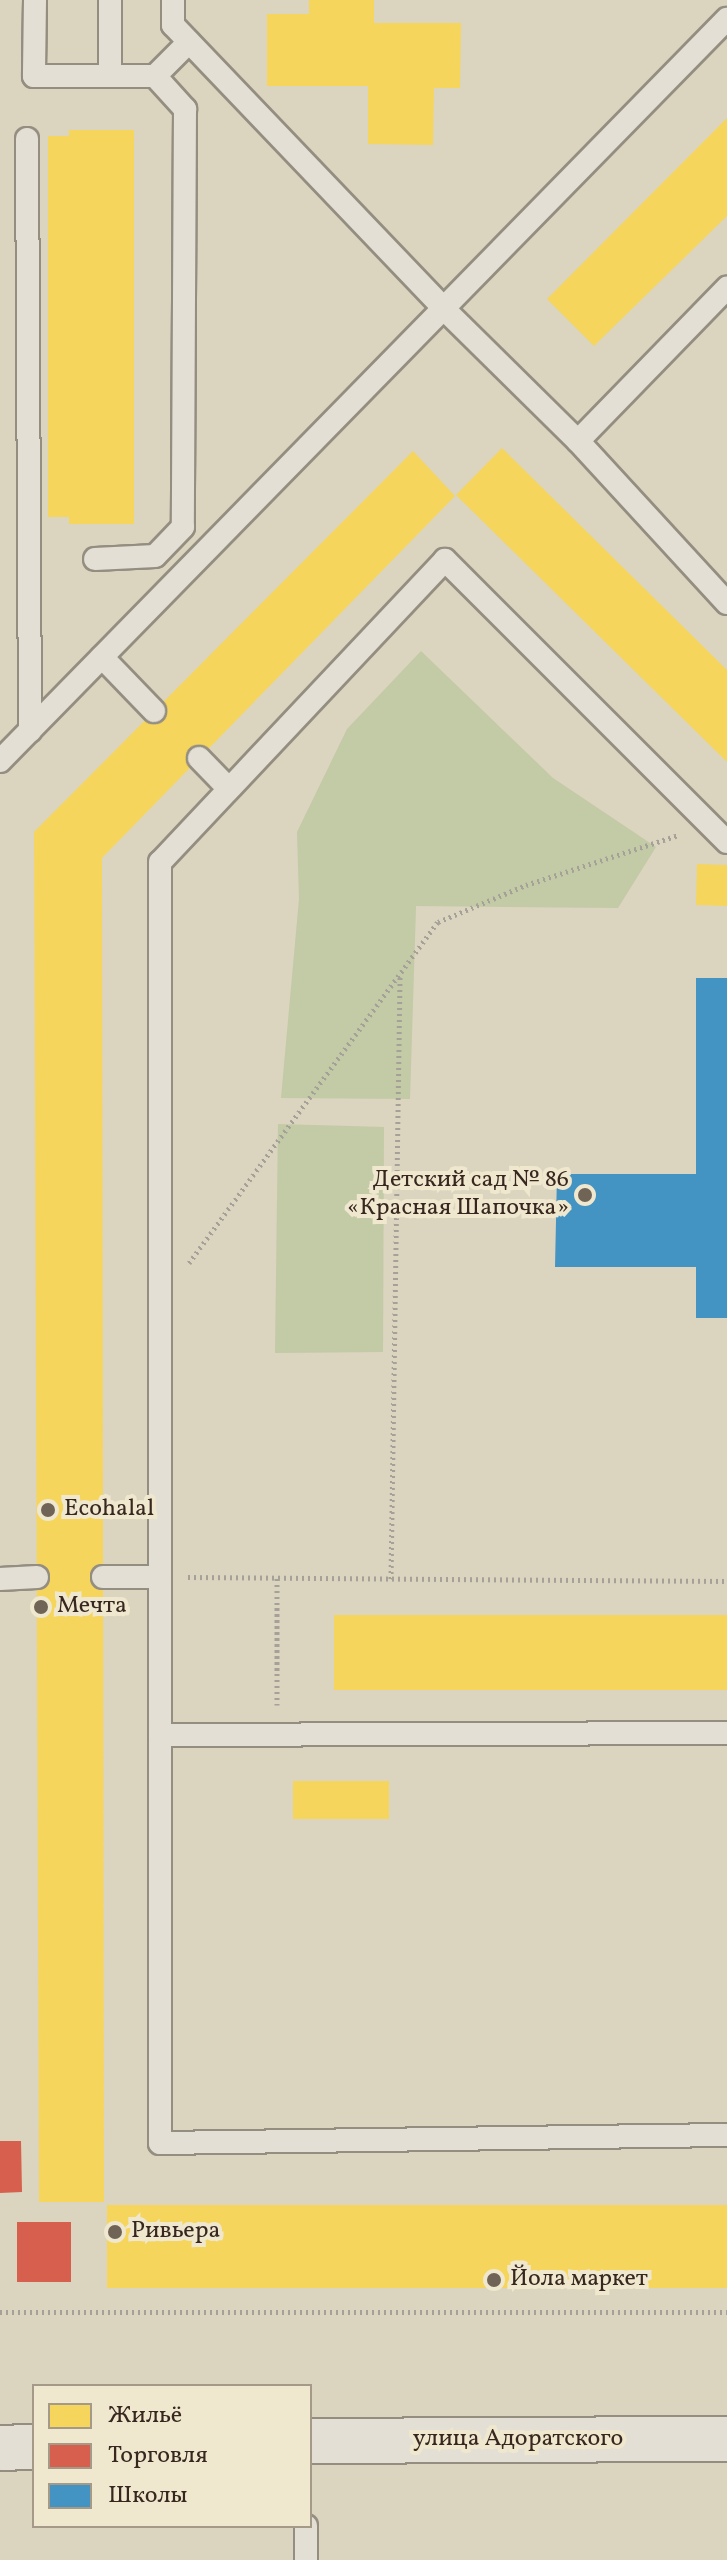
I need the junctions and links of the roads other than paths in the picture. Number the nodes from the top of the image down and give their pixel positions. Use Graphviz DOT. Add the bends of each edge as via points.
graph roads {
  1 [pos="35,0"];
  2 [pos="110,0"];
  3 [pos="173,0"];
  4 [pos="727,19"];
  5 [pos="189,42"];
  6 [pos="110,76"];
  7 [pos="155,76"];
  8 [pos="27,139"];
  9 [pos="727,288"];
  10 [pos="444,309"];
  11 [pos="578,441"];
  12 [pos="95,559"];
  13 [pos="727,603"];
  14 [pos="102,657"];
  15 [pos="154,711"];
  16 [pos="30,731"];
  17 [pos="199,758"];
  18 [pos="0,761"];
  19 [pos="229,789"];
  20 [pos="727,842"];
  21 [pos="37,1577"];
  22 [pos="103,1577"];
  23 [pos="160,1577"];
  24 [pos="0,1579"];
  25 [pos="727,1733"];
  26 [pos="160,1735"];
  27 [pos="727,2135"];
  28 [pos="727,2439"];
  29 [pos="312,2441"];
  30 [pos="32,2447"];
  31 [pos="0,2448"];
  32 [pos="306,2528"];
  33 [pos="306,2560"];
  1 -- 6 [label="lane" via="34,76"];
  2 -- 6 [label="lane"];
  3 -- 5 [label="lane" via="173,25"];
  4 -- 10 [label="lane"];
  5 -- 7 [label="lane"];
  5 -- 10 [label="lane"];
  6 -- 7 [label="lane"];
  7 -- 12 [label="lane" via="185,109 183,527 155,556"];
  8 -- 16 [label="lane"];
  9 -- 11 [label="lane"];
  10 -- 11 [label="lane"];
  10 -- 14 [label="lane"];
  11 -- 13 [label="lane"];
  14 -- 15 [label="lane"];
  14 -- 16 [label="lane"];
  16 -- 18 [label="lane"];
  17 -- 19 [label="lane"];
  19 -- 20 [label="lane" via="445,560"];
  19 -- 23 [label="lane" via="160,862"];
  21 -- 24 [label="lane"];
  22 -- 23 [label="lane"];
  23 -- 26 [label="lane"];
  25 -- 26 [label="lane"];
  26 -- 27 [label="lane" via="160,2143"];
  28 -- 29 [label="street, улица Адоратского"];
  30 -- 31 [label="street"];
  32 -- 33 [label="lane"];
}
